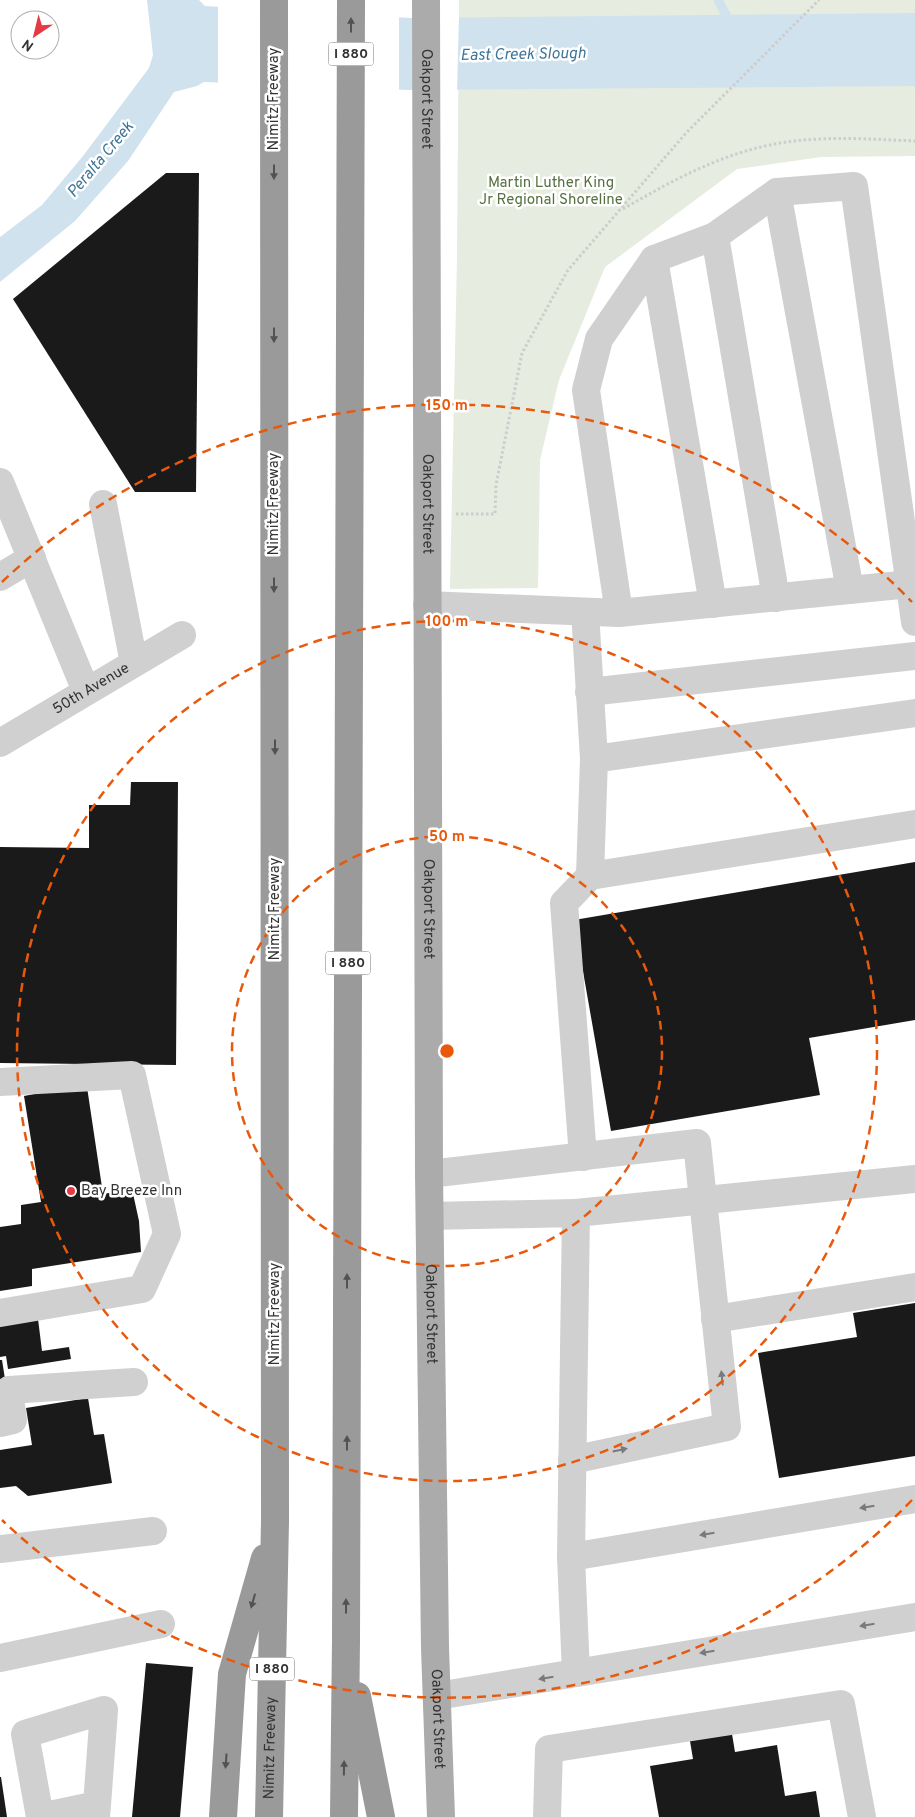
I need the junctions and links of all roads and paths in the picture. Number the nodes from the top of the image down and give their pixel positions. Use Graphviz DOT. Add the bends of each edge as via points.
graph roads {
  1 [pos="274,0"];
  2 [pos="351,0"];
  3 [pos="426,0"];
  4 [pos="819,0"];
  5 [pos="915,141"];
  6 [pos="777,192"];
  7 [pos="620,210"];
  8 [pos="715,236"];
  9 [pos="654,259"];
  10 [pos="0,482"];
  11 [pos="102,504"];
  12 [pos="428,513"];
  13 [pos="32,558"];
  14 [pos="0,577"];
  15 [pos="910,584"];
  16 [pos="850,590"];
  17 [pos="776,598"];
  18 [pos="713,604"];
  19 [pos="427,605"];
  20 [pos="585,612"];
  21 [pos="619,613"];
  22 [pos="915,622"];
  23 [pos="182,635"];
  24 [pos="915,656"];
  25 [pos="134,663"];
  26 [pos="86,691"];
  27 [pos="589,692"];
  28 [pos="915,713"];
  29 [pos="0,743"];
  30 [pos="594,758"];
  31 [pos="915,824"];
  32 [pos="590,876"];
  33 [pos="0,1082"];
  34 [pos="583,1157"];
  35 [pos="430,1174"];
  36 [pos="915,1179"];
  37 [pos="702,1200"];
  38 [pos="576,1213"];
  39 [pos="430,1216"];
  40 [pos="915,1287"];
  41 [pos="0,1313"];
  42 [pos="715,1319"];
  43 [pos="134,1382"];
  44 [pos="0,1423"];
  45 [pos="572,1460"];
  46 [pos="915,1499"];
  47 [pos="275,1521"];
  48 [pos="153,1530"];
  49 [pos="0,1549"];
  50 [pos="571,1557"];
  51 [pos="915,1617"];
  52 [pos="161,1624"];
  53 [pos="346,1640"];
  54 [pos="0,1658"];
  55 [pos="576,1673"];
  56 [pos="437,1696"];
  57 [pos="222,1817"];
  58 [pos="270,1817"];
  59 [pos="344,1817"];
  60 [pos="380,1817"];
  61 [pos="441,1817"];
  62 [pos="547,1817"];
  63 [pos="862,1817"];
  1 -- 47 [label="highway, Nimitz Freeway / I 880, one-way"];
  53 -- 2 [label="highway, I 880, one-way"];
  3 -- 12 [label="main road, Oakport Street"];
  4 -- 7 [label="path" via="686,133"];
  5 -- 7 [label="path" via="804,140 770,144 688,172"];
  6 -- 8 [label="street"];
  6 -- 15 [label="street" via="854,186"];
  6 -- 16 [label="street"];
  7 -- 12 [label="path" via="568,270 522,353 496,485 495,514"];
  8 -- 9 [label="street"];
  8 -- 17 [label="street"];
  9 -- 18 [label="street"];
  9 -- 21 [label="street" via="599,339 586,390"];
  10 -- 13 [label="street"];
  11 -- 25 [label="street"];
  12 -- 19 [label="main road, Oakport Street"];
  13 -- 14 [label="street"];
  13 -- 26 [label="street"];
  15 -- 16 [label="street"];
  15 -- 22 [label="street"];
  16 -- 17 [label="street"];
  17 -- 18 [label="street"];
  18 -- 21 [label="street"];
  19 -- 20 [label="street"];
  19 -- 35 [label="main road, Oakport Street"];
  20 -- 21 [label="street"];
  20 -- 27 [label="street"];
  23 -- 25 [label="street, 50th Avenue"];
  24 -- 27 [label="street"];
  25 -- 26 [label="street, 50th Avenue"];
  26 -- 29 [label="street, 50th Avenue"];
  27 -- 30 [label="street"];
  28 -- 30 [label="street"];
  30 -- 32 [label="street"];
  31 -- 32 [label="street"];
  32 -- 34 [label="street" via="564,902"];
  33 -- 41 [label="street" via="132,1075 167,1234 142,1289"];
  34 -- 35 [label="street"];
  34 -- 37 [label="street" via="697,1143"];
  35 -- 39 [label="main road, Oakport Street"];
  36 -- 37 [label="street"];
  37 -- 38 [label="street"];
  37 -- 42 [label="street"];
  38 -- 39 [label="street"];
  38 -- 45 [label="street"];
  39 -- 56 [label="main road, Oakport Street"];
  40 -- 42 [label="street"];
  45 -- 42 [label="street, one-way" via="727,1427"];
  43 -- 44 [label="street" via="9,1390 13,1420"];
  45 -- 50 [label="street"];
  46 -- 50 [label="street, one-way"];
  47 -- 57 [label="highway, one-way" via="232,1674"];
  47 -- 58 [label="highway, Nimitz Freeway / I 880"];
  48 -- 49 [label="street"];
  50 -- 55 [label="street"];
  51 -- 55 [label="street, one-way"];
  52 -- 54 [label="street"];
  59 -- 53 [label="highway, I 880, one-way"];
  53 -- 60 [label="highway"];
  55 -- 56 [label="street, one-way"];
  56 -- 61 [label="main road, Oakport Street"];
  62 -- 63 [label="street" via="549,1750 841,1704"];
}
